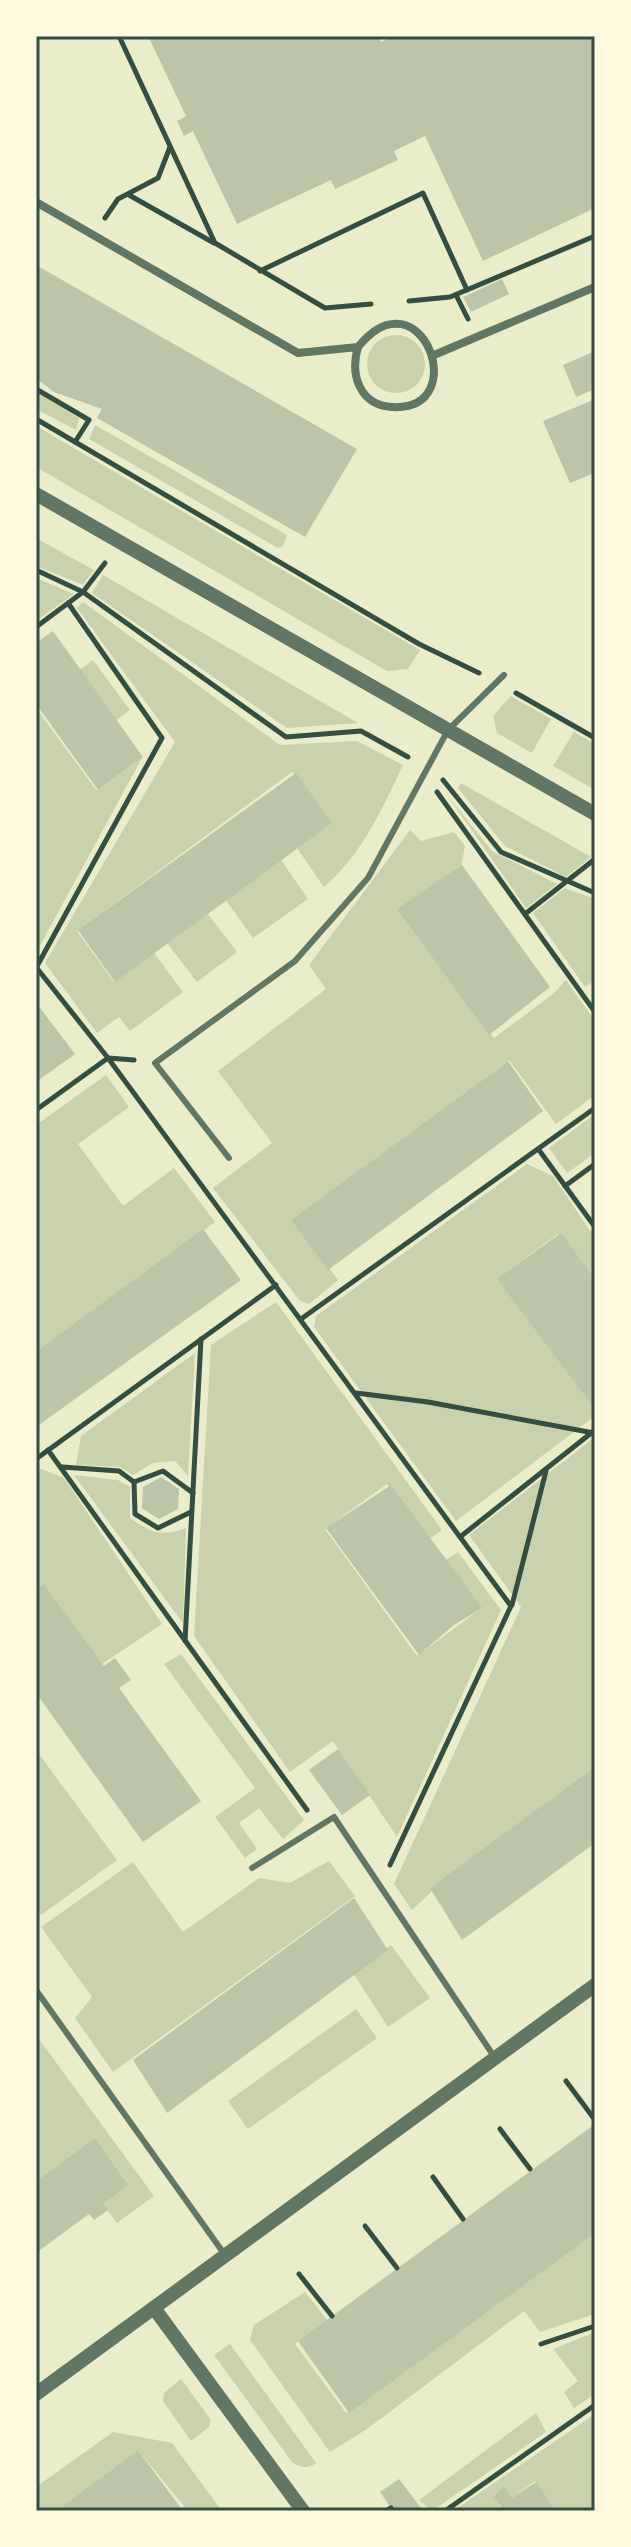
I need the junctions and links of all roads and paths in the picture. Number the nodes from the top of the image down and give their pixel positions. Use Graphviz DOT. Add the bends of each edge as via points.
graph roads {
  1 [pos="119,36"];
  2 [pos="170,146"];
  3 [pos="128,195"];
  4 [pos="36,202"];
  5 [pos="93,235"];
  6 [pos="595,236"];
  7 [pos="215,243"];
  8 [pos="260,271"];
  9 [pos="595,287"];
  10 [pos="467,290"];
  11 [pos="403,301"];
  12 [pos="372,304"];
  13 [pos="358,347"];
  14 [pos="434,355"];
  15 [pos="36,389"];
  16 [pos="36,419"];
  17 [pos="75,442"];
  18 [pos="36,494"];
  19 [pos="119,542"];
  20 [pos="36,570"];
  21 [pos="83,592"];
  22 [pos="68,603"];
  23 [pos="36,627"];
  24 [pos="504,675"];
  25 [pos="497,682"];
  26 [pos="448,730"];
  27 [pos="595,738"];
  28 [pos="412,760"];
  29 [pos="452,776"];
  30 [pos="442,778"];
  31 [pos="595,814"];
  32 [pos="595,859"];
  33 [pos="567,882"];
  34 [pos="595,893"];
  35 [pos="525,914"];
  36 [pos="36,968"];
  37 [pos="595,1012"];
  38 [pos="108,1058"];
  39 [pos="155,1063"];
  40 [pos="595,1108"];
  41 [pos="36,1110"];
  42 [pos="539,1150"];
  43 [pos="229,1158"];
  44 [pos="595,1164"];
  45 [pos="565,1186"];
  46 [pos="595,1227"];
  47 [pos="276,1285"];
  48 [pos="301,1319"];
  49 [pos="201,1339"];
  50 [pos="355,1393"];
  51 [pos="594,1432"];
  52 [pos="48,1450"];
  53 [pos="36,1459"];
  54 [pos="61,1467"];
  55 [pos="546,1469"];
  56 [pos="134,1482"];
  57 [pos="193,1493"];
  58 [pos="192,1511"];
  59 [pos="460,1537"];
  60 [pos="511,1606"];
  61 [pos="185,1641"];
  62 [pos="320,1827"];
  63 [pos="252,1868"];
  64 [pos="381,1885"];
  65 [pos="595,1985"];
  66 [pos="36,1990"];
  67 [pos="495,2058"];
  68 [pos="566,2081"];
  69 [pos="595,2120"];
  70 [pos="500,2129"];
  71 [pos="530,2169"];
  72 [pos="433,2177"];
  73 [pos="463,2219"];
  74 [pos="365,2226"];
  75 [pos="225,2255"];
  76 [pos="397,2268"];
  77 [pos="299,2274"];
  78 [pos="154,2308"];
  79 [pos="332,2316"];
  80 [pos="595,2326"];
  81 [pos="541,2344"];
  82 [pos="36,2394"];
  83 [pos="595,2405"];
  84 [pos="303,2511"];
  85 [pos="445,2511"];
  1 -- 2 [label="path"];
  2 -- 3 [label="path" via="158,178"];
  2 -- 7 [label="path"];
  3 -- 5 [label="path" via="118,199"];
  3 -- 7 [label="path"];
  4 -- 5 [label="street"];
  5 -- 13 [label="street" via="298,353"];
  6 -- 10 [label="path"];
  7 -- 8 [label="path"];
  8 -- 10 [label="path" via="423,193"];
  8 -- 12 [label="path" via="325,308"];
  9 -- 14 [label="street"];
  10 -- 11 [label="path" via="450,297"];
  13 -- 14 [label="street" via="368,335 399,325 421,335"];
  13 -- 14 [label="street" via="353,363 360,389 388,407 417,401 430,387"];
  15 -- 17 [label="path" via="89,420"];
  16 -- 17 [label="path"];
  17 -- 25 [label="path" via="419,644"];
  18 -- 19 [label="street"];
  19 -- 21 [label="path"];
  19 -- 26 [label="street"];
  20 -- 21 [label="path"];
  21 -- 22 [label="path"];
  21 -- 28 [label="path" via="286,737 361,731"];
  22 -- 23 [label="path"];
  22 -- 36 [label="path" via="162,738"];
  24 -- 25 [label="lane"];
  25 -- 26 [label="lane"];
  25 -- 27 [label="path"];
  26 -- 31 [label="street"];
  26 -- 39 [label="lane" via="368,878 295,961"];
  29 -- 30 [label="path"];
  30 -- 33 [label="path" via="501,852"];
  30 -- 35 [label="path" via="434,787"];
  32 -- 33 [label="path"];
  33 -- 34 [label="path"];
  33 -- 35 [label="path"];
  35 -- 37 [label="path"];
  36 -- 38 [label="path"];
  38 -- 39 [label="path"];
  38 -- 41 [label="path"];
  38 -- 47 [label="path"];
  39 -- 43 [label="lane"];
  40 -- 42 [label="path"];
  42 -- 45 [label="path"];
  42 -- 48 [label="path"];
  44 -- 45 [label="path"];
  45 -- 46 [label="path"];
  47 -- 48 [label="path"];
  47 -- 49 [label="path"];
  48 -- 50 [label="path"];
  49 -- 52 [label="path"];
  49 -- 57 [label="path"];
  50 -- 51 [label="path"];
  50 -- 59 [label="path"];
  51 -- 55 [label="path"];
  52 -- 53 [label="path"];
  52 -- 54 [label="path"];
  54 -- 56 [label="path" via="119,1471"];
  54 -- 61 [label="path"];
  55 -- 59 [label="path"];
  55 -- 60 [label="path"];
  56 -- 57 [label="path" via="163,1471"];
  56 -- 58 [label="path" via="135,1514 158,1528"];
  57 -- 58 [label="path"];
  58 -- 61 [label="path"];
  59 -- 60 [label="path"];
  60 -- 64 [label="path"];
  61 -- 62 [label="path"];
  62 -- 63 [label="lane"];
  62 -- 64 [label="lane" via="334,1817"];
  64 -- 67 [label="lane"];
  65 -- 67 [label="street"];
  66 -- 75 [label="lane"];
  67 -- 75 [label="street"];
  68 -- 69 [label="path"];
  70 -- 71 [label="path"];
  72 -- 73 [label="path"];
  74 -- 76 [label="path"];
  75 -- 78 [label="street"];
  77 -- 79 [label="path"];
  78 -- 82 [label="street"];
  78 -- 84 [label="street"];
  80 -- 81 [label="path"];
  83 -- 85 [label="path"];
}
